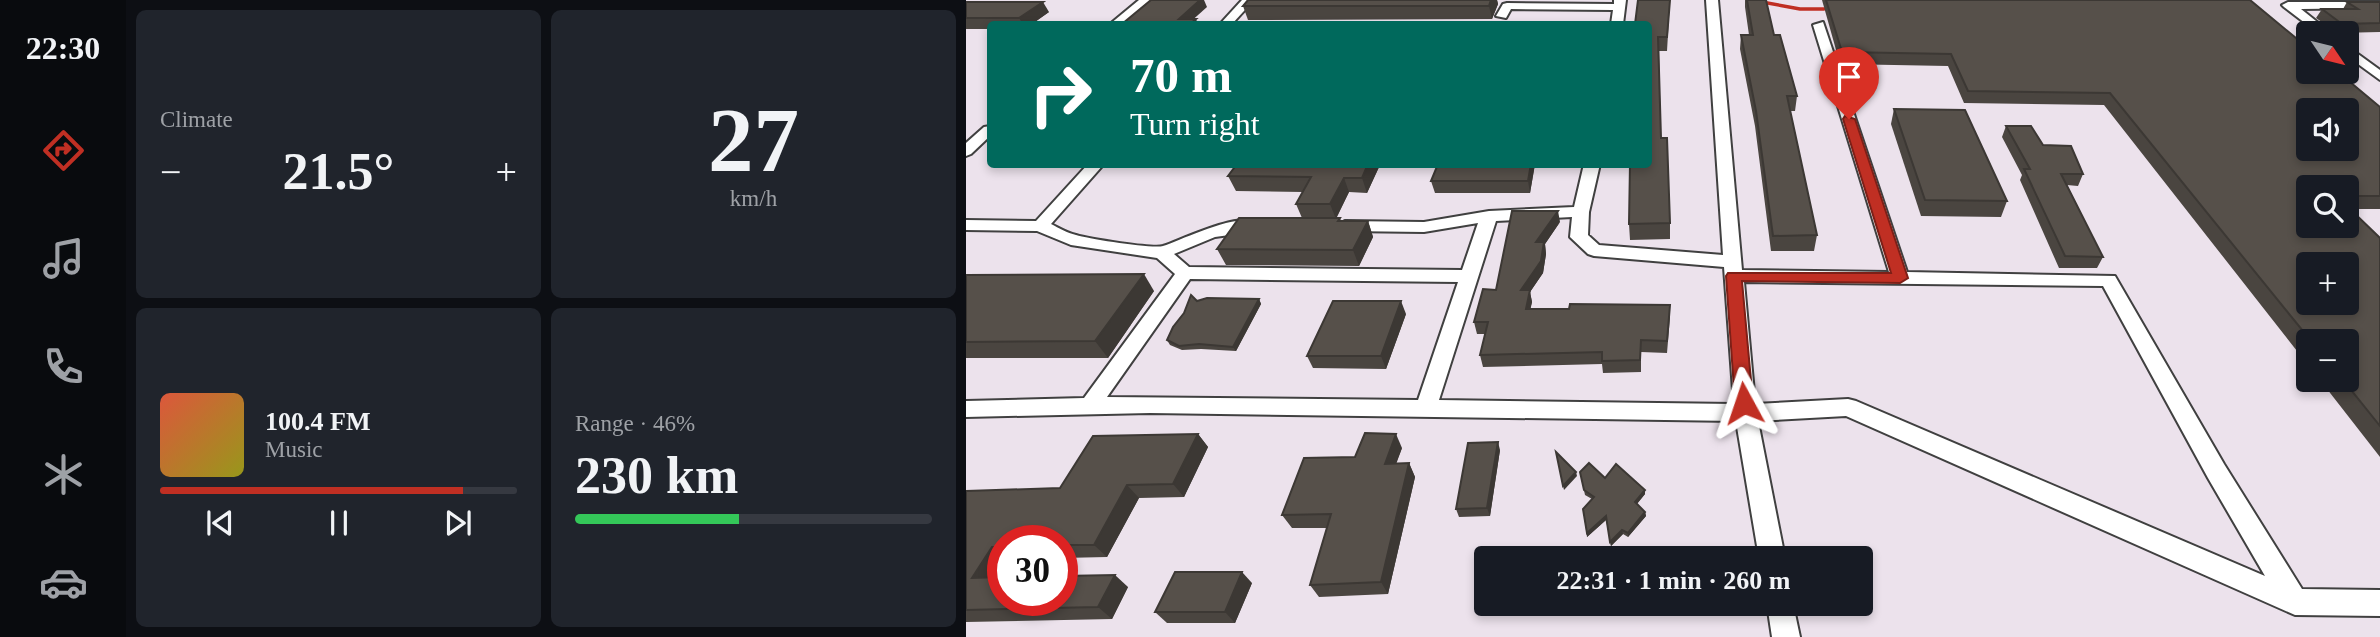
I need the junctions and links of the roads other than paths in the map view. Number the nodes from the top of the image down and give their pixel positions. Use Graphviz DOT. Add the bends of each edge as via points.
graph roads {
  1 [pos="1146,0"];
  2 [pos="1248,0"];
  3 [pos="1712,0"];
  4 [pos="1620,3"];
  5 [pos="2285,3"];
  6 [pos="2380,5"];
  7 [pos="1502,16"];
  8 [pos="1120,21"];
  9 [pos="1229,21"];
  10 [pos="1617,21"];
  11 [pos="2309,21"];
  12 [pos="1819,25"];
  13 [pos="2359,59"];
  14 [pos="2380,76"];
  15 [pos="987,133"];
  16 [pos="966,151"];
  17 [pos="1092,168"];
  18 [pos="1591,168"];
  19 [pos="1581,212"];
  20 [pos="1489,216"];
  21 [pos="966,225"];
  22 [pos="1040,226"];
  23 [pos="1275,226"];
  24 [pos="1329,226"];
  25 [pos="1162,253"];
  26 [pos="1733,269"];
  27 [pos="1185,273"];
  28 [pos="1469,276"];
  29 [pos="1900,278"];
  30 [pos="1089,407"];
  31 [pos="1745,408"];
  32 [pos="966,409"];
  33 [pos="1426,409"];
  34 [pos="1770,546"];
  35 [pos="2295,602"];
  36 [pos="2380,603"];
  37 [pos="1782,616"];
  38 [pos="1786,637"];
  1 -- 8 [label="street"];
  2 -- 9 [label="street"];
  3 -- 26 [label="street"];
  4 -- 7 [label="street" via="1507,6"];
  4 -- 10 [label="street"];
  5 -- 6 [label="street"];
  5 -- 11 [label="street"];
  12 -- 29 [label="street"];
  13 -- 14 [label="street"];
  15 -- 16 [label="street"];
  17 -- 22 [label="street"];
  18 -- 19 [label="street"];
  19 -- 20 [label="street"];
  19 -- 26 [label="street" via="1578,232 1594,250"];
  20 -- 24 [label="street" via="1424,227"];
  20 -- 28 [label="street"];
  21 -- 22 [label="street"];
  22 -- 25 [label="street" via="1071,240"];
  23 -- 25 [label="street" via="1223,228"];
  25 -- 27 [label="street"];
  26 -- 29 [label="street"];
  26 -- 31 [label="street"];
  27 -- 28 [label="street"];
  27 -- 30 [label="street"];
  28 -- 33 [label="street"];
  29 -- 35 [label="street" via="2109,280"];
  30 -- 32 [label="street"];
  30 -- 33 [label="street"];
  31 -- 33 [label="street"];
  31 -- 34 [label="street"];
  31 -- 35 [label="street" via="1848,407"];
  35 -- 36 [label="street"];
  37 -- 38 [label="street"];
}
